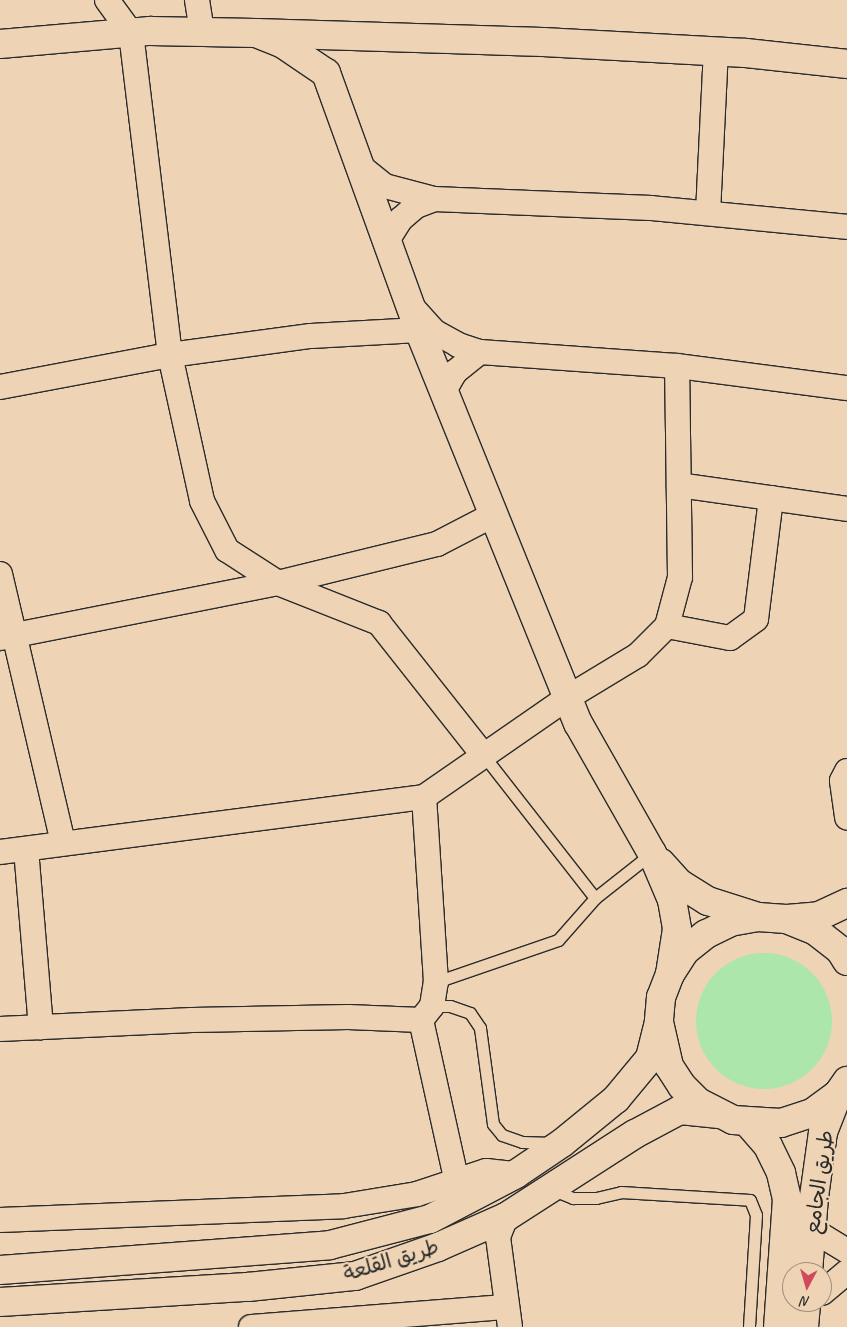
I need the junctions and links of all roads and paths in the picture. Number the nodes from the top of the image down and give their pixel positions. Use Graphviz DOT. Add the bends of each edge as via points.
graph roads {
  1 [pos="107,0"];
  2 [pos="197,0"];
  3 [pos="131,32"];
  4 [pos="202,32"];
  5 [pos="256,33"];
  6 [pos="384,38"];
  7 [pos="0,44"];
  8 [pos="716,52"];
  9 [pos="847,64"];
  10 [pos="326,73"];
  11 [pos="360,166"];
  12 [pos="434,199"];
  13 [pos="708,213"];
  14 [pos="847,227"];
  15 [pos="387,242"];
  16 [pos="415,318"];
  17 [pos="480,352"];
  18 [pos="170,356"];
  19 [pos="676,366"];
  20 [pos="0,387"];
  21 [pos="847,388"];
  22 [pos="444,391"];
  23 [pos="679,484"];
  24 [pos="771,498"];
  25 [pos="847,509"];
  26 [pos="492,516"];
  27 [pos="0,574"];
  28 [pos="278,583"];
  29 [pos="667,626"];
  30 [pos="8,637"];
  31 [pos="567,698"];
  32 [pos="484,756"];
  33 [pos="847,771"];
  34 [pos="424,797"];
  35 [pos="847,818"];
  36 [pos="63,843"];
  37 [pos="26,849"];
  38 [pos="0,852"];
  39 [pos="652,853"];
  40 [pos="595,898"];
  41 [pos="847,903"];
  42 [pos="758,917"];
  43 [pos="786,919"];
  44 [pos="847,961"];
  45 [pos="670,974"];
  46 [pos="436,982"];
  47 [pos="427,1013"];
  48 [pos="658,1022"];
  49 [pos="41,1027"];
  50 [pos="0,1029"];
  51 [pos="842,1087"];
  52 [pos="717,1114"];
  53 [pos="749,1124"];
  54 [pos="562,1143"];
  55 [pos="516,1174"];
  56 [pos="457,1182"];
  57 [pos="550,1189"];
  58 [pos="506,1217"];
  59 [pos="0,1220"];
  60 [pos="811,1229"];
  61 [pos="847,1251"];
  62 [pos="796,1262"];
  63 [pos="809,1262"];
  64 [pos="0,1270"];
  65 [pos="847,1272"];
  66 [pos="832,1285"];
  67 [pos="0,1302"];
  68 [pos="797,1312"];
  69 [pos="799,1312"];
  70 [pos="508,1317"];
  71 [pos="251,1327"];
  72 [pos="749,1327"];
  73 [pos="763,1327"];
  74 [pos="778,1327"];
  1 -- 3 [label="street"];
  2 -- 4 [label="street"];
  3 -- 4 [label="main road"];
  3 -- 7 [label="main road"];
  3 -- 18 [label="street"];
  4 -- 5 [label="main road"];
  5 -- 6 [label="main road"];
  5 -- 10 [label="main road" via="283,44"];
  6 -- 8 [label="main road"];
  6 -- 10 [label="main road" via="348,50"];
  8 -- 9 [label="main road"];
  8 -- 13 [label="street"];
  10 -- 11 [label="main road"];
  11 -- 12 [label="street" via="385,186"];
  11 -- 15 [label="main road"];
  12 -- 13 [label="street"];
  12 -- 15 [label="street" via="416,206 401,218"];
  13 -- 14 [label="street"];
  15 -- 16 [label="main road"];
  16 -- 17 [label="street" via="458,345"];
  16 -- 18 [label="street"];
  16 -- 22 [label="main road"];
  17 -- 19 [label="street"];
  17 -- 22 [label="street" via="455,372"];
  18 -- 20 [label="street"];
  18 -- 28 [label="street" via="202,501 226,550"];
  19 -- 21 [label="street"];
  19 -- 23 [label="street"];
  22 -- 26 [label="main road"];
  23 -- 24 [label="street"];
  23 -- 29 [label="street" via="680,577"];
  24 -- 25 [label="street"];
  24 -- 29 [label="street" via="756,619 730,638"];
  26 -- 28 [label="street" via="437,544"];
  26 -- 31 [label="main road"];
  27 -- 30 [label="street"];
  28 -- 30 [label="street"];
  28 -- 32 [label="street" via="379,623"];
  29 -- 31 [label="street" via="638,655"];
  30 -- 36 [label="street"];
  31 -- 32 [label="street"];
  31 -- 39 [label="main road"];
  32 -- 34 [label="street"];
  32 -- 40 [label="lane"];
  33 -- 35 [label="street" via="842,780"];
  34 -- 36 [label="street"];
  34 -- 46 [label="street"];
  36 -- 37 [label="street"];
  37 -- 38 [label="street"];
  37 -- 49 [label="street"];
  39 -- 40 [label="lane"];
  39 -- 42 [label="main road" via="679,883 708,901"];
  39 -- 45 [label="main road" via="672,900 677,929"];
  40 -- 46 [label="lane" via="558,940"];
  41 -- 43 [label="main road" via="818,916"];
  42 -- 43 [label="main road"];
  42 -- 45 [label="main road" via="730,922 706,934 685,951"];
  43 -- 44 [label="main road" via="816,931 840,950"];
  45 -- 48 [label="main road, طريق القلعة" via="661,997"];
  46 -- 47 [label="street"];
  47 -- 49 [label="street"];
  47 -- 54 [label="lane" via="450,1006 470,1012 480,1028 493,1124 502,1135 522,1142"];
  47 -- 56 [label="street"];
  48 -- 52 [label="main road" via="669,1066 698,1102"];
  48 -- 54 [label="main road, طريق القلعة" via="650,1058 632,1081"];
  49 -- 50 [label="street"];
  51 -- 53 [label="main road" via="812,1113 781,1123"];
  51 -- 60 [label="main road, طريق الجامع" via="823,1132"];
  52 -- 53 [label="main road"];
  52 -- 57 [label="main road, طريق القلعة" via="680,1110 635,1134"];
  53 -- 62 [label="main road, طريق الجامع" via="774,1160 787,1199"];
  54 -- 55 [label="main road, طريق القلعة"];
  55 -- 56 [label="street" via="486,1171"];
  55 -- 64 [label="main road, طريق القلعة" via="430,1219 330,1245"];
  56 -- 59 [label="street" via="417,1194 344,1206"];
  57 -- 58 [label="main road, طريق القلعة"];
  57 -- 72 [label="lane" via="573,1198 596,1198 621,1192 750,1200 756,1215"];
  58 -- 67 [label="main road, طريق القلعة" via="438,1248 355,1276 248,1287"];
  58 -- 70 [label="street" via="498,1237"];
  60 -- 61 [label="street"];
  60 -- 63 [label="main road, طريق الجامع"];
  65 -- 66 [label="street"];
  68 -- 73 [label="street"];
  69 -- 74 [label="main road, طريق الجامع"];
  70 -- 71 [label="street"];
}
